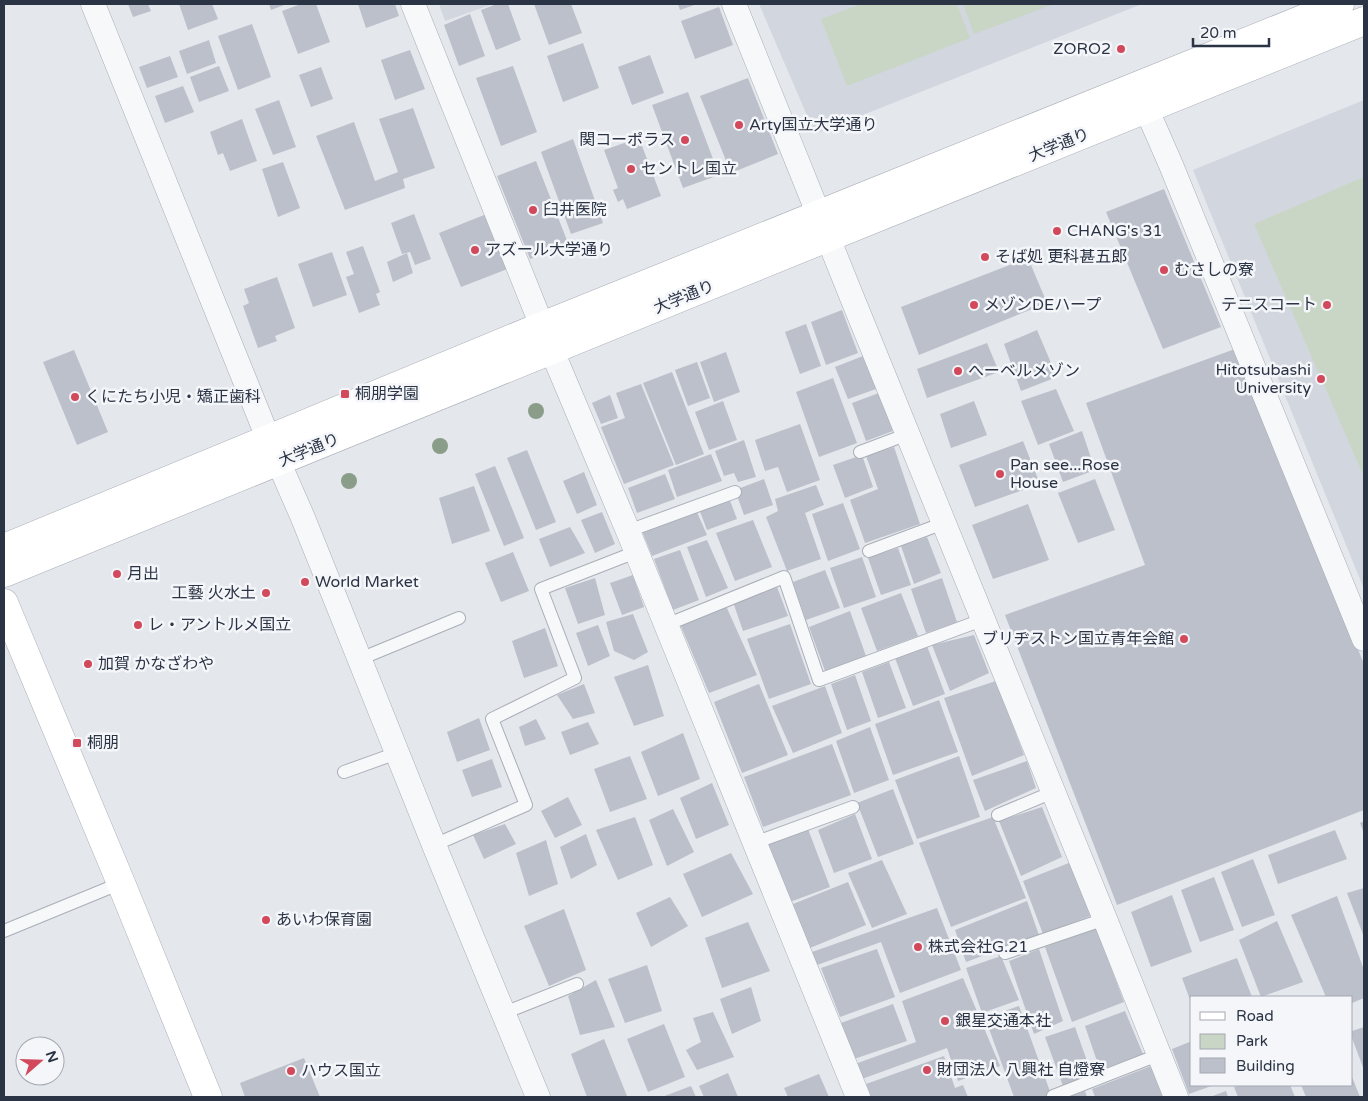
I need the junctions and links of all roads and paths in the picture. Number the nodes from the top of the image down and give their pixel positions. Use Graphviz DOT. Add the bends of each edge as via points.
graph roads {
  1 [pos="93,4"];
  2 [pos="413,4"];
  3 [pos="734,4"];
  4 [pos="1340,4"];
  5 [pos="1364,22"];
  6 [pos="1142,97"];
  7 [pos="823,226"];
  8 [pos="542,326"];
  9 [pos="552,351"];
  10 [pos="908,434"];
  11 [pos="274,450"];
  12 [pos="860,452"];
  13 [pos="735,492"];
  14 [pos="944,523"];
  15 [pos="632,542"];
  16 [pos="4,548"];
  17 [pos="869,551"];
  18 [pos="4,573"];
  19 [pos="4,603"];
  20 [pos="459,618"];
  21 [pos="982,620"];
  22 [pos="666,625"];
  23 [pos="1364,639"];
  24 [pos="360,659"];
  25 [pos="397,753"];
  26 [pos="344,772"];
  27 [pos="1053,792"];
  28 [pos="853,807"];
  29 [pos="998,815"];
  30 [pos="754,843"];
  31 [pos="434,845"];
  32 [pos="121,883"];
  33 [pos="1105,919"];
  34 [pos="4,930"];
  35 [pos="1005,953"];
  36 [pos="577,984"];
  37 [pos="504,1013"];
  38 [pos="1158,1055"];
  39 [pos="1053,1096"];
  40 [pos="208,1097"];
  41 [pos="538,1097"];
  42 [pos="858,1097"];
  43 [pos="1176,1097"];
  1 -- 11 [label="street"];
  2 -- 8 [label="street"];
  3 -- 7 [label="street"];
  4 -- 6 [label="main road, 大学通り"];
  5 -- 6 [label="main road, 大学通り"];
  6 -- 7 [label="main road, 大学通り"];
  6 -- 23 [label="street"];
  7 -- 8 [label="main road, 大学通り"];
  7 -- 9 [label="main road, 大学通り"];
  7 -- 10 [label="street"];
  8 -- 9 [label="street"];
  8 -- 11 [label="main road, 大学通り"];
  9 -- 11 [label="main road, 大学通り"];
  9 -- 15 [label="street"];
  10 -- 12 [label="lane"];
  10 -- 14 [label="street"];
  11 -- 16 [label="main road, 大学通り"];
  11 -- 18 [label="main road, 大学通り"];
  11 -- 24 [label="street"];
  13 -- 15 [label="lane"];
  14 -- 17 [label="lane"];
  14 -- 21 [label="street"];
  15 -- 22 [label="street"];
  15 -- 31 [label="lane" via="541,588 575,678 492,719 526,805"];
  19 -- 32 [label="main road"];
  20 -- 24 [label="lane"];
  21 -- 22 [label="lane" via="819,680 784,578"];
  21 -- 27 [label="street"];
  22 -- 30 [label="street"];
  24 -- 25 [label="street"];
  25 -- 26 [label="lane"];
  25 -- 31 [label="street"];
  27 -- 29 [label="lane"];
  27 -- 33 [label="street"];
  28 -- 30 [label="lane"];
  30 -- 42 [label="street"];
  31 -- 37 [label="street"];
  32 -- 34 [label="lane"];
  32 -- 40 [label="main road"];
  33 -- 35 [label="lane"];
  33 -- 38 [label="street"];
  36 -- 37 [label="lane"];
  37 -- 41 [label="street"];
  38 -- 39 [label="lane"];
  38 -- 43 [label="street"];
}
